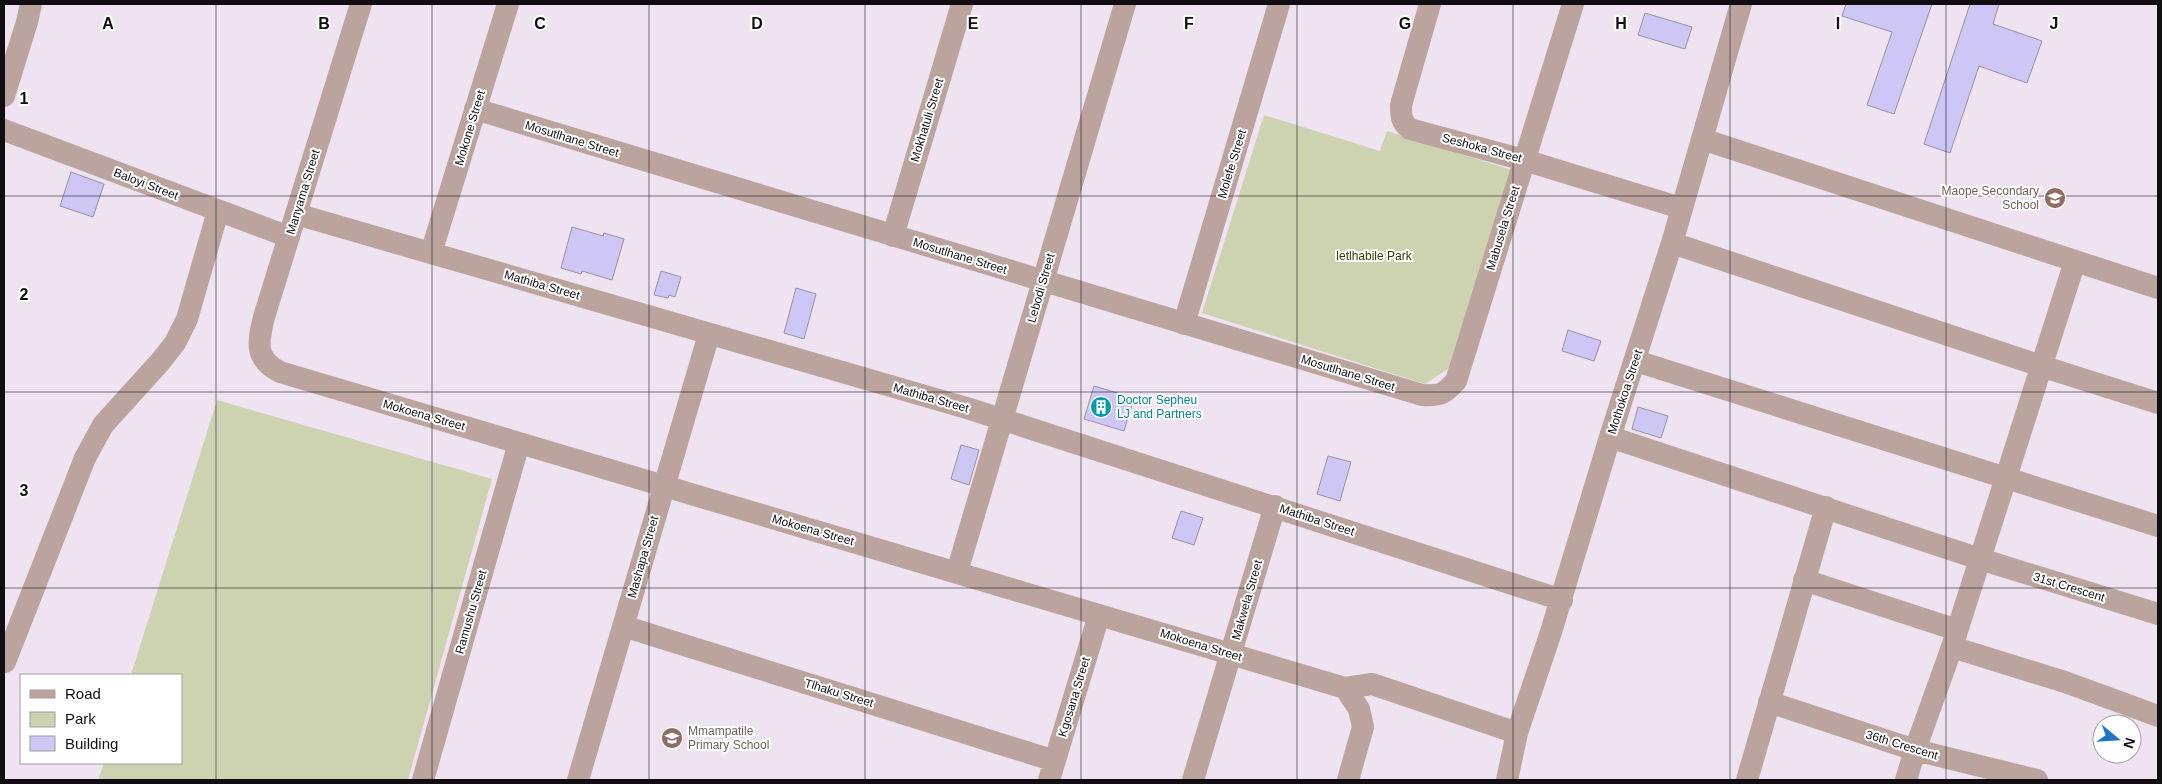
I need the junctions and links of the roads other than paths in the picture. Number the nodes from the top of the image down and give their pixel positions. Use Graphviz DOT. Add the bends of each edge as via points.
graph roads {
  1 [pos="30,4"];
  2 [pos="361,4"];
  3 [pos="508,4"];
  4 [pos="962,4"];
  5 [pos="1125,4"];
  6 [pos="1279,4"];
  7 [pos="1430,4"];
  8 [pos="1573,4"];
  9 [pos="1741,4"];
  10 [pos="4,96"];
  11 [pos="475,110"];
  12 [pos="4,130"];
  13 [pos="1702,139"];
  14 [pos="1524,160"];
  15 [pos="1681,208"];
  16 [pos="224,213"];
  17 [pos="296,214"];
  18 [pos="893,236"];
  19 [pos="288,237"];
  20 [pos="1672,243"];
  21 [pos="432,253"];
  22 [pos="2075,261"];
  23 [pos="1043,281"];
  24 [pos="2158,288"];
  25 [pos="1184,324"];
  26 [pos="708,334"];
  27 [pos="1636,361"];
  28 [pos="2041,366"];
  29 [pos="280,372"];
  30 [pos="1445,393"];
  31 [pos="2158,403"];
  32 [pos="1002,419"];
  33 [pos="1610,437"];
  34 [pos="519,443"];
  35 [pos="2006,478"];
  36 [pos="664,486"];
  37 [pos="1274,506"];
  38 [pos="1826,507"];
  39 [pos="2158,526"];
  40 [pos="1980,559"];
  41 [pos="957,572"];
  42 [pos="1804,580"];
  43 [pos="1562,600"];
  44 [pos="1099,614"];
  45 [pos="2158,614"];
  46 [pos="623,626"];
  47 [pos="1954,639"];
  48 [pos="1231,654"];
  49 [pos="5,662"];
  50 [pos="1346,688"];
  51 [pos="1769,702"];
  52 [pos="2158,716"];
  53 [pos="1517,733"];
  54 [pos="1915,750"];
  55 [pos="1052,771"];
  56 [pos="422,780"];
  57 [pos="578,780"];
  58 [pos="1193,780"];
  59 [pos="1348,780"];
  60 [pos="1506,780"];
  61 [pos="1747,780"];
  62 [pos="1906,780"];
  63 [pos="2037,780"];
  1 -- 10 [label="street"];
  2 -- 17 [label="street, Manyama Street"];
  3 -- 11 [label="street, Mokone Street"];
  4 -- 18 [label="street, Mokhatuli Street"];
  5 -- 23 [label="street, Lebodi Street"];
  6 -- 25 [label="street, Molefe Street"];
  7 -- 14 [label="street, Seshoka Street" via="1401,105 1400,116 1404,124 1410,129"];
  8 -- 14 [label="street, Mabusela Street"];
  9 -- 13 [label="street, Mothokoa Street"];
  11 -- 18 [label="street, Mosutlhane Street"];
  11 -- 21 [label="street, Mokone Street"];
  12 -- 16 [label="street, Baloyi Street"];
  13 -- 15 [label="street, Mothokoa Street"];
  13 -- 22 [label="street"];
  14 -- 15 [label="street, Seshoka Street"];
  14 -- 30 [label="street, Mabusela Street" via="1456,380"];
  15 -- 20 [label="street, Mothokoa Street"];
  16 -- 19 [label="street, Baloyi Street"];
  16 -- 49 [label="street" via="187,319 175,343 104,425 85,458"];
  17 -- 19 [label="street, Manyama Street"];
  17 -- 21 [label="street, Mathiba Street"];
  18 -- 23 [label="street, Mosutlhane Street"];
  19 -- 29 [label="street, Manyama Street" via="259,338 261,355 267,366"];
  20 -- 27 [label="street, Mothokoa Street"];
  20 -- 28 [label="street"];
  21 -- 26 [label="street, Mathiba Street"];
  22 -- 24 [label="street"];
  22 -- 28 [label="street"];
  23 -- 25 [label="street, Mosutlhane Street"];
  23 -- 32 [label="street, Lebodi Street"];
  25 -- 30 [label="street, Mosutlhane Street" via="1422,395"];
  26 -- 32 [label="street, Mathiba Street"];
  26 -- 36 [label="street, Mashapa Street"];
  27 -- 33 [label="street, Mothokoa Street"];
  27 -- 35 [label="street"];
  28 -- 31 [label="street"];
  28 -- 35 [label="street"];
  29 -- 34 [label="street, Mokoena Street"];
  32 -- 37 [label="street, Mathiba Street"];
  32 -- 41 [label="street, Lebodi Street"];
  33 -- 38 [label="street, 31st Crescent"];
  33 -- 43 [label="street, Mothokoa Street"];
  34 -- 36 [label="street, Mokoena Street"];
  34 -- 56 [label="street, Ramushu Street"];
  35 -- 39 [label="street"];
  35 -- 40 [label="street"];
  36 -- 41 [label="street, Mokoena Street"];
  36 -- 46 [label="street, Mashapa Street"];
  37 -- 43 [label="street, Mathiba Street"];
  37 -- 48 [label="street, Makwela Street"];
  38 -- 40 [label="street, 31st Crescent"];
  38 -- 42 [label="street"];
  40 -- 45 [label="street, 31st Crescent"];
  40 -- 47 [label="street"];
  41 -- 44 [label="street, Mokoena Street"];
  42 -- 47 [label="street"];
  42 -- 51 [label="street"];
  43 -- 53 [label="street, Mothokoa Street"];
  44 -- 48 [label="street, Mokoena Street"];
  44 -- 55 [label="street, Kgosana Street"];
  46 -- 55 [label="street, Tlhaku Street"];
  46 -- 57 [label="street, Mashapa Street"];
  47 -- 52 [label="street"];
  47 -- 54 [label="street"];
  48 -- 50 [label="street, Mokoena Street"];
  48 -- 58 [label="street, Makwela Street"];
  50 -- 53 [label="street" via="1372,684"];
  50 -- 59 [label="street" via="1359,708 1363,727"];
  51 -- 54 [label="street, 36th Crescent"];
  51 -- 61 [label="street"];
  53 -- 60 [label="street, Mothokoa Street"];
  54 -- 62 [label="street"];
  54 -- 63 [label="street, 36th Crescent"];
}
